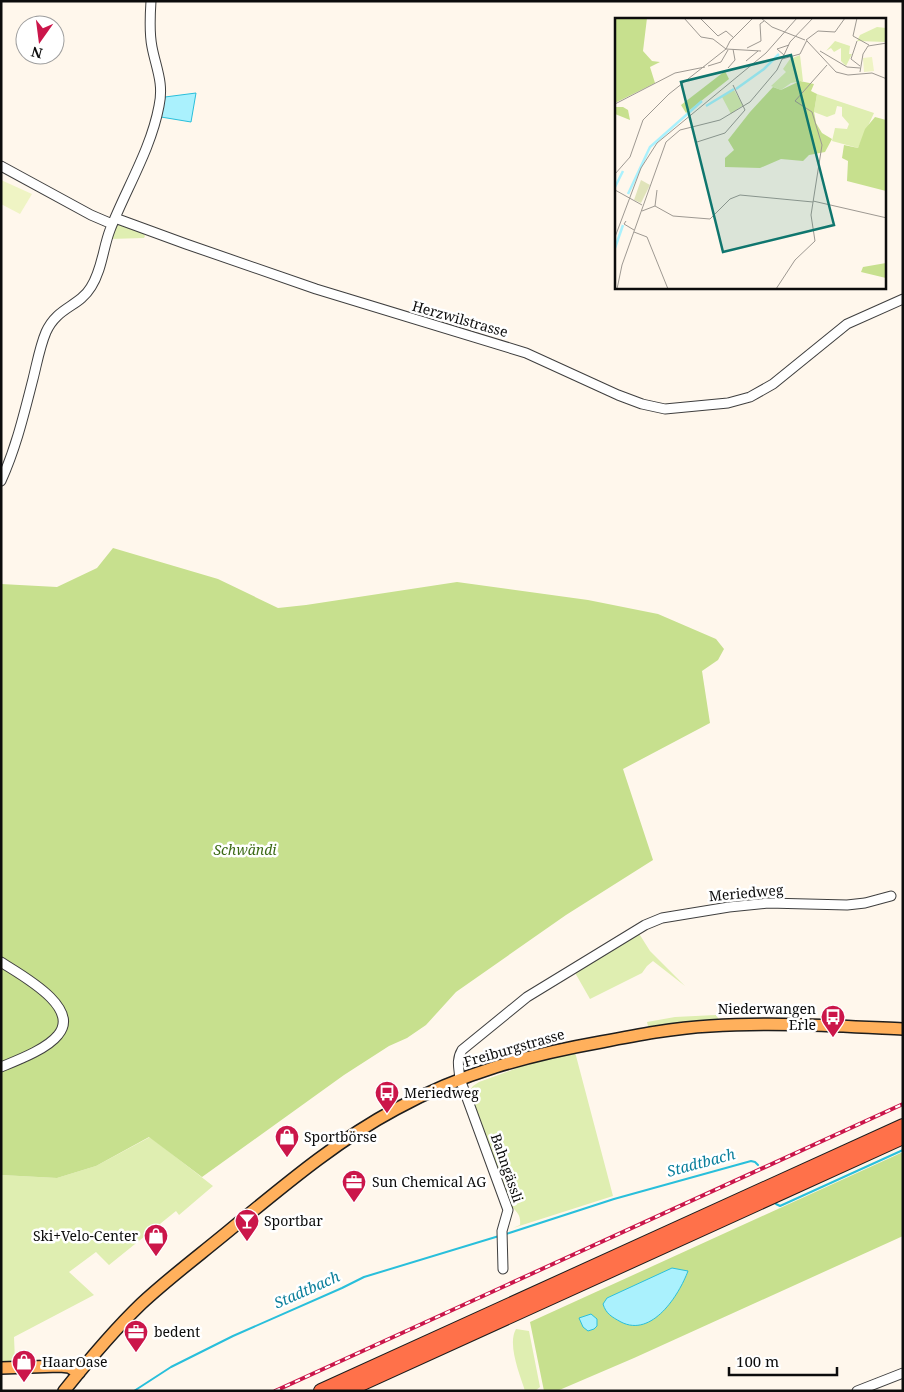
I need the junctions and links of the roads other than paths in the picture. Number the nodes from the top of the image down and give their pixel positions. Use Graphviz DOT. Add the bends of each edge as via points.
graph roads {
  1 [pos="151,1"];
  2 [pos="1,166"];
  3 [pos="114,221"];
  4 [pos="903,299"];
  5 [pos="1,481"];
  6 [pos="892,896"];
  7 [pos="1,962"];
  8 [pos="903,1029"];
  9 [pos="1,1068"];
  10 [pos="460,1079"];
  11 [pos="903,1126"];
  12 [pos="903,1137"];
  13 [pos="503,1269"];
  14 [pos="1,1368"];
  15 [pos="79,1373"];
  16 [pos="903,1373"];
  17 [pos="64,1391"];
  18 [pos="321,1391"];
  19 [pos="345,1391"];
  20 [pos="857,1391"];
  1 -- 3 [label="street" via="150,31 161,83 160,105"];
  2 -- 3 [label="street, Herzwilstrasse" via="91,215"];
  3 -- 4 [label="street, Herzwilstrasse" via="316,289 526,353 618,395 665,409 728,403 750,397 773,384 847,324"];
  3 -- 5 [label="street" via="92,285 85,296 60,312 43,338 15,445"];
  6 -- 10 [label="street, Meriedweg" via="847,905 768,903 729,907 662,918 645,925 534,992 470,1043 459,1056"];
  7 -- 9 [label="street" via="54,1000 63,1019 61,1031 52,1040"];
  8 -- 10 [label="main road, Freiburgstrasse" via="766,1024 675,1029 549,1052 494,1066"];
  10 -- 13 [label="street, Bahngässli" via="508,1210 502,1231"];
  10 -- 15 [label="main road, Freiburgstrasse" via="378,1119 297,1175 142,1303"];
  11 -- 18 [label="highway"];
  12 -- 19 [label="highway"];
  14 -- 15 [label="main road" via="60,1366"];
  15 -- 17 [label="main road, Freiburgstrasse"];
  16 -- 20 [label="street"];
}
